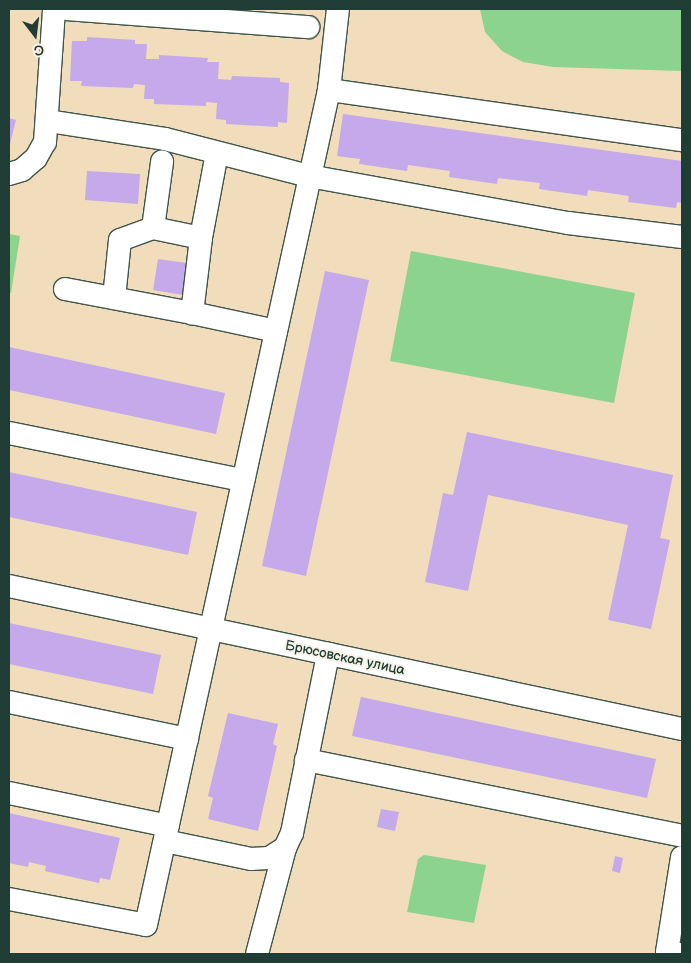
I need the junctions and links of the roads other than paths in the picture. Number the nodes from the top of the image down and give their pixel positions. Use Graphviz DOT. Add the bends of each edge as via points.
graph roads {
  1 [pos="54,9"];
  2 [pos="67,9"];
  3 [pos="338,9"];
  4 [pos="308,27"];
  5 [pos="328,90"];
  6 [pos="48,121"];
  7 [pos="682,140"];
  8 [pos="218,153"];
  9 [pos="162,162"];
  10 [pos="9,174"];
  11 [pos="309,176"];
  12 [pos="153,228"];
  13 [pos="682,237"];
  14 [pos="201,238"];
  15 [pos="65,289"];
  16 [pos="114,298"];
  17 [pos="192,313"];
  18 [pos="276,331"];
  19 [pos="9,433"];
  20 [pos="243,480"];
  21 [pos="9,586"];
  22 [pos="211,629"];
  23 [pos="328,654"];
  24 [pos="9,702"];
  25 [pos="682,729"];
  26 [pos="187,739"];
  27 [pos="306,760"];
  28 [pos="9,792"];
  29 [pos="166,834"];
  30 [pos="682,836"];
  31 [pos="285,848"];
  32 [pos="682,857"];
  33 [pos="9,899"];
  34 [pos="257,954"];
  35 [pos="680,954"];
  1 -- 6 [label="street"];
  2 -- 4 [label="street"];
  3 -- 5 [label="street"];
  5 -- 7 [label="street"];
  5 -- 11 [label="street"];
  6 -- 8 [label="street" via="165,139"];
  6 -- 10 [label="street" via="45,142 36,158 22,170"];
  8 -- 11 [label="street"];
  8 -- 14 [label="street"];
  9 -- 12 [label="street"];
  11 -- 13 [label="street" via="568,223"];
  11 -- 18 [label="street"];
  12 -- 14 [label="street"];
  12 -- 16 [label="street" via="120,240"];
  14 -- 17 [label="street"];
  15 -- 16 [label="street"];
  16 -- 17 [label="street"];
  17 -- 18 [label="street"];
  18 -- 20 [label="street"];
  19 -- 20 [label="street"];
  20 -- 22 [label="street"];
  21 -- 22 [label="street, Брюсовская улица"];
  22 -- 23 [label="street, Брюсовская улица"];
  22 -- 26 [label="street"];
  23 -- 25 [label="street, Брюсовская улица"];
  23 -- 27 [label="street"];
  24 -- 26 [label="street"];
  26 -- 29 [label="street"];
  27 -- 30 [label="street"];
  27 -- 31 [label="street" via="292,833"];
  28 -- 29 [label="street"];
  29 -- 31 [label="street" via="251,859 269,858"];
  29 -- 33 [label="street" via="146,925"];
  31 -- 34 [label="street"];
  32 -- 35 [label="street" via="667,952"];
}
